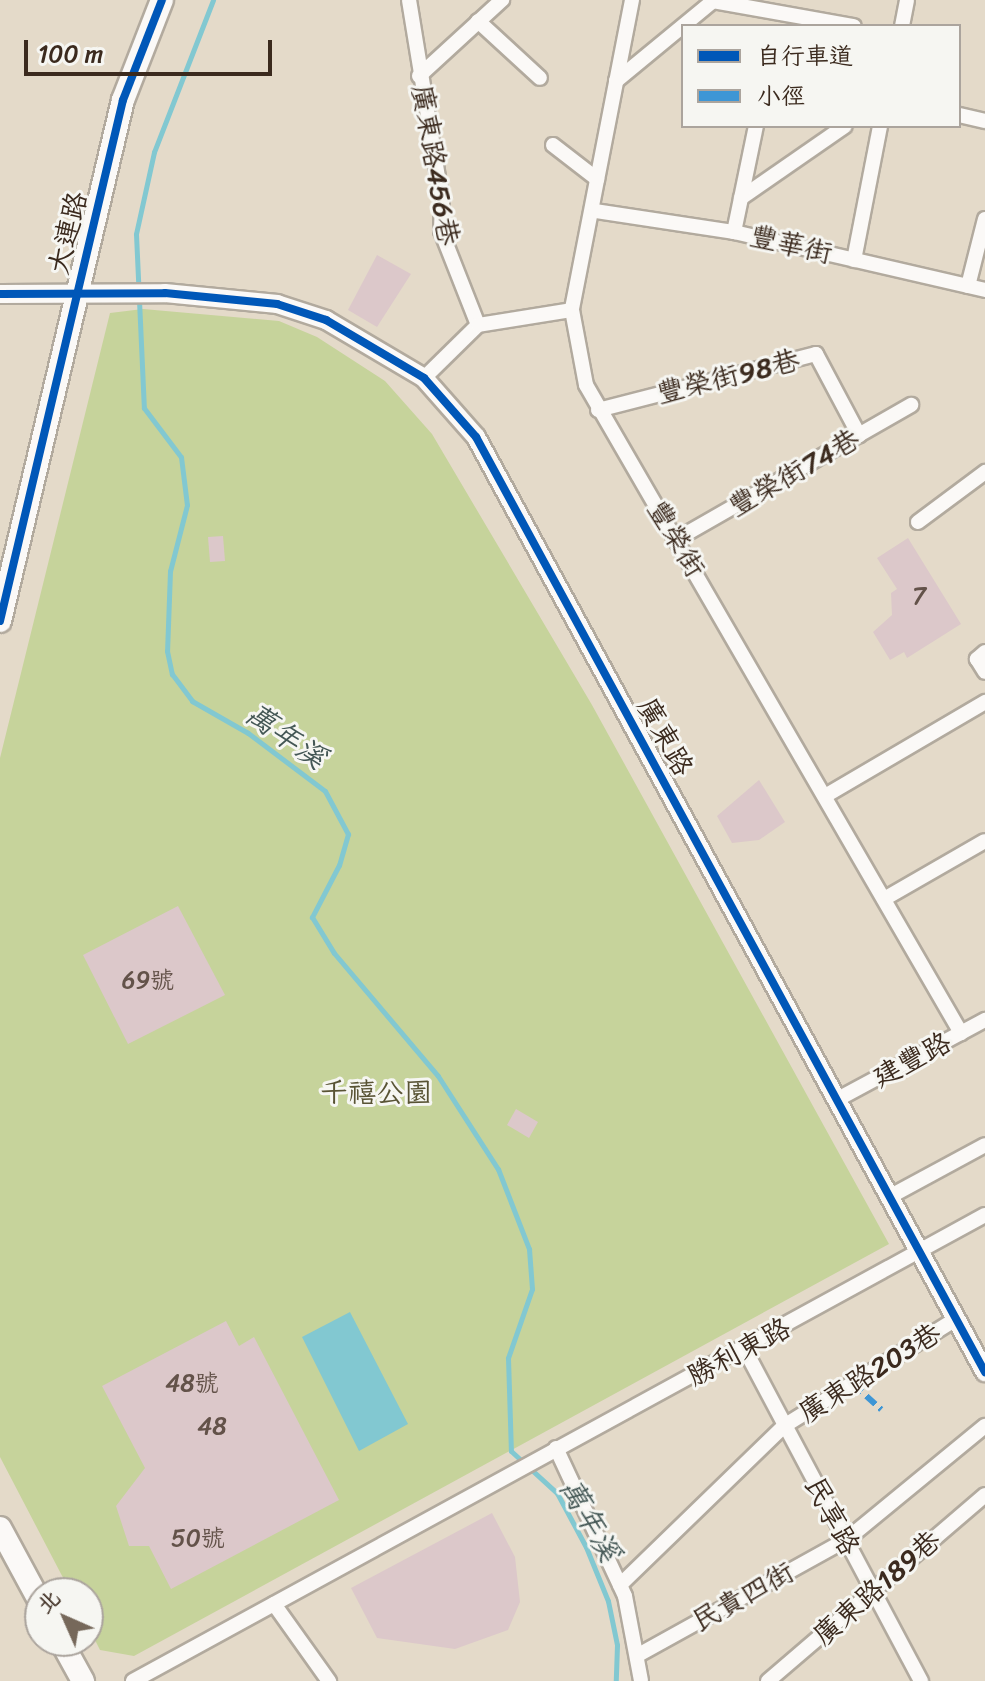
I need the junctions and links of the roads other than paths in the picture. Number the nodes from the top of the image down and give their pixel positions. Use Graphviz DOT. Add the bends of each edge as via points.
graph roads {
  1 [pos="162,0"];
  2 [pos="409,0"];
  3 [pos="502,0"];
  4 [pos="632,0"];
  5 [pos="907,0"];
  6 [pos="778,19"];
  7 [pos="478,21"];
  8 [pos="685,24"];
  9 [pos="832,24"];
  10 [pos="902,24"];
  11 [pos="681,27"];
  12 [pos="419,76"];
  13 [pos="540,78"];
  14 [pos="616,81"];
  15 [pos="961,115"];
  16 [pos="985,121"];
  17 [pos="756,128"];
  18 [pos="842,128"];
  19 [pos="880,128"];
  20 [pos="553,145"];
  21 [pos="597,179"];
  22 [pos="741,198"];
  23 [pos="595,211"];
  24 [pos="985,219"];
  25 [pos="734,232"];
  26 [pos="854,260"];
  27 [pos="968,286"];
  28 [pos="985,290"];
  29 [pos="0,294"];
  30 [pos="76,294"];
  31 [pos="572,310"];
  32 [pos="478,325"];
  33 [pos="424,378"];
  34 [pos="911,405"];
  35 [pos="598,410"];
  36 [pos="859,435"];
  37 [pos="985,472"];
  38 [pos="918,522"];
  39 [pos="677,539"];
  40 [pos="0,621"];
  41 [pos="985,652"];
  42 [pos="985,672"];
  43 [pos="985,702"];
  44 [pos="825,796"];
  45 [pos="985,841"];
  46 [pos="884,899"];
  47 [pos="985,1020"];
  48 [pos="961,1033"];
  49 [pos="838,1099"];
  50 [pos="985,1145"];
  51 [pos="889,1197"];
  52 [pos="985,1215"];
  53 [pos="920,1251"];
  54 [pos="956,1319"];
  55 [pos="745,1350"];
  56 [pos="983,1365"];
  57 [pos="784,1426"];
  58 [pos="985,1426"];
  59 [pos="556,1448"];
  60 [pos="985,1495"];
  61 [pos="0,1528"];
  62 [pos="846,1540"];
  63 [pos="26,1577"];
  64 [pos="620,1585"];
  65 [pos="873,1593"];
  66 [pos="274,1604"];
  67 [pos="640,1654"];
  68 [pos="70,1657"];
  69 [pos="83,1681"];
  70 [pos="133,1681"];
  71 [pos="329,1681"];
  72 [pos="641,1681"];
  73 [pos="768,1681"];
  74 [pos="921,1681"];
  1 -- 30 [label="main road, 大連路" via="123,100"];
  2 -- 12 [label="street, 廣東路456巷"];
  3 -- 7 [label="street"];
  4 -- 14 [label="street, 豐榮街"];
  5 -- 10 [label="street"];
  6 -- 8 [label="street" via="713,1"];
  6 -- 9 [label="street"];
  7 -- 12 [label="street"];
  7 -- 13 [label="street"];
  11 -- 14 [label="street"];
  12 -- 32 [label="street, 廣東路456巷" via="442,201 441,231"];
  14 -- 21 [label="street, 豐榮街"];
  15 -- 16 [label="street"];
  17 -- 22 [label="street"];
  18 -- 22 [label="street"];
  19 -- 26 [label="street"];
  20 -- 21 [label="street"];
  21 -- 23 [label="street, 豐榮街"];
  22 -- 25 [label="street"];
  23 -- 25 [label="street, 豐華街"];
  23 -- 31 [label="street, 豐榮街"];
  24 -- 27 [label="street"];
  25 -- 26 [label="street, 豐華街"];
  26 -- 27 [label="street, 豐華街"];
  27 -- 28 [label="street, 豐華街"];
  29 -- 30 [label="street"];
  30 -- 33 [label="street, 廣東路" via="249,299 326,320 380,347"];
  30 -- 40 [label="main road, 大連路"];
  31 -- 32 [label="street"];
  31 -- 35 [label="street, 豐榮街" via="578,359"];
  32 -- 33 [label="street"];
  33 -- 49 [label="street, 廣東路" via="476,437"];
  34 -- 36 [label="street, 豐榮街74巷"];
  35 -- 36 [label="street, 豐榮街98巷" via="816,354"];
  35 -- 39 [label="street, 豐榮街"];
  36 -- 39 [label="street, 豐榮街74巷"];
  37 -- 38 [label="street"];
  39 -- 44 [label="street, 豐榮街"];
  41 -- 42 [label="street" via="977,659"];
  43 -- 44 [label="street"];
  44 -- 46 [label="street, 豐榮街"];
  45 -- 46 [label="street"];
  46 -- 48 [label="street, 豐榮街"];
  47 -- 48 [label="street, 建豐路"];
  48 -- 49 [label="street, 建豐路"];
  49 -- 51 [label="street, 廣東路"];
  50 -- 51 [label="street"];
  51 -- 53 [label="street, 廣東路"];
  52 -- 53 [label="street, 勝利東路"];
  53 -- 54 [label="street, 廣東路"];
  53 -- 55 [label="street, 勝利東路"];
  54 -- 56 [label="street, 廣東路"];
  54 -- 57 [label="street, 廣東路203巷"];
  55 -- 57 [label="street, 民享路"];
  55 -- 59 [label="street, 勝利東路"];
  57 -- 62 [label="street, 民享路"];
  57 -- 64 [label="street, 廣東路203巷"];
  58 -- 62 [label="street, 民貴四街"];
  59 -- 64 [label="street"];
  59 -- 66 [label="street, 勝利東路"];
  60 -- 65 [label="street, 廣東路189巷"];
  61 -- 63 [label="main road"];
  62 -- 65 [label="street, 民享路"];
  62 -- 67 [label="street, 民貴四街"];
  64 -- 67 [label="street"];
  65 -- 73 [label="street, 廣東路189巷"];
  65 -- 74 [label="street, 民享路"];
  66 -- 70 [label="street"];
  66 -- 71 [label="street"];
  67 -- 72 [label="street"];
  68 -- 69 [label="main road"];
}
